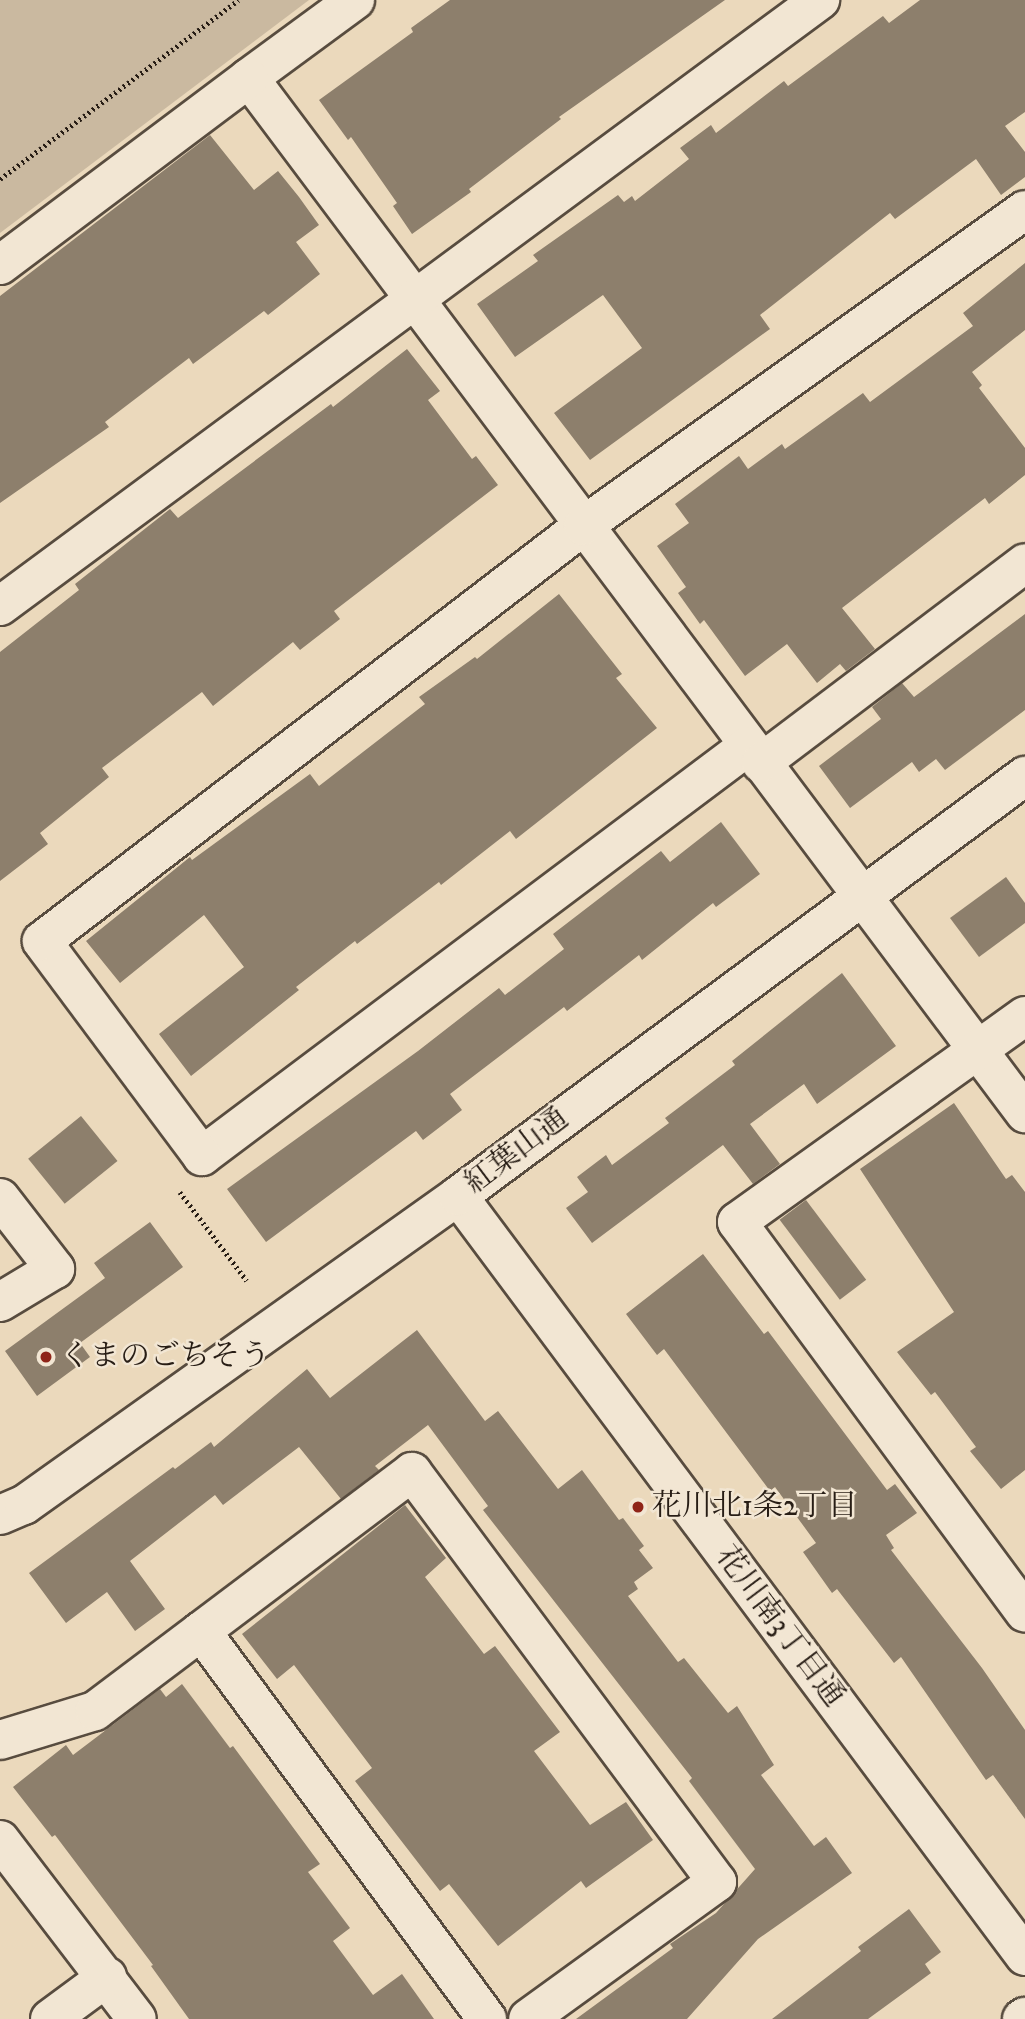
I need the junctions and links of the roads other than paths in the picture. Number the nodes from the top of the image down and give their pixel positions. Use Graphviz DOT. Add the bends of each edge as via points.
graph roads {
  1 [pos="355,0"];
  2 [pos="820,0"];
  3 [pos="249,78"];
  4 [pos="1025,210"];
  5 [pos="1,262"];
  6 [pos="413,298"];
  7 [pos="583,526"];
  8 [pos="1025,563"];
  9 [pos="0,606"];
  10 [pos="754,754"];
  11 [pos="1025,776"];
  12 [pos="861,897"];
  13 [pos="1025,1016"];
  14 [pos="980,1050"];
  15 [pos="1025,1113"];
  16 [pos="458,1196"];
  17 [pos="0,1198"];
  18 [pos="0,1303"];
  19 [pos="0,1515"];
  20 [pos="1025,1612"];
  21 [pos="201,1631"];
  22 [pos="0,1740"];
  23 [pos="0,1840"];
  24 [pos="1025,1956"];
  25 [pos="107,1977"];
  26 [pos="50,2019"];
  27 [pos="137,2019"];
  28 [pos="487,2019"];
  29 [pos="528,2019"];
  1 -- 3 [label="street"];
  2 -- 6 [label="street"];
  3 -- 5 [label="street"];
  3 -- 6 [label="street"];
  4 -- 7 [label="street"];
  6 -- 7 [label="street"];
  6 -- 9 [label="street"];
  7 -- 10 [label="street"];
  7 -- 10 [label="street" via="42,941 202,1156"];
  8 -- 10 [label="street"];
  10 -- 12 [label="street"];
  11 -- 12 [label="street, 紅葉山通"];
  12 -- 14 [label="street"];
  12 -- 16 [label="street, 紅葉山通"];
  13 -- 14 [label="street"];
  14 -- 15 [label="street"];
  14 -- 20 [label="street" via="737,1222"];
  16 -- 19 [label="street, 紅葉山通" via="24,1505"];
  16 -- 24 [label="street, 花川南3丁目通"];
  17 -- 18 [label="street" via="55,1269"];
  21 -- 22 [label="street" via="95,1711"];
  21 -- 28 [label="street"];
  21 -- 29 [label="street" via="412,1472 717,1882"];
  23 -- 25 [label="street"];
  25 -- 26 [label="street"];
  25 -- 27 [label="street"];
}
